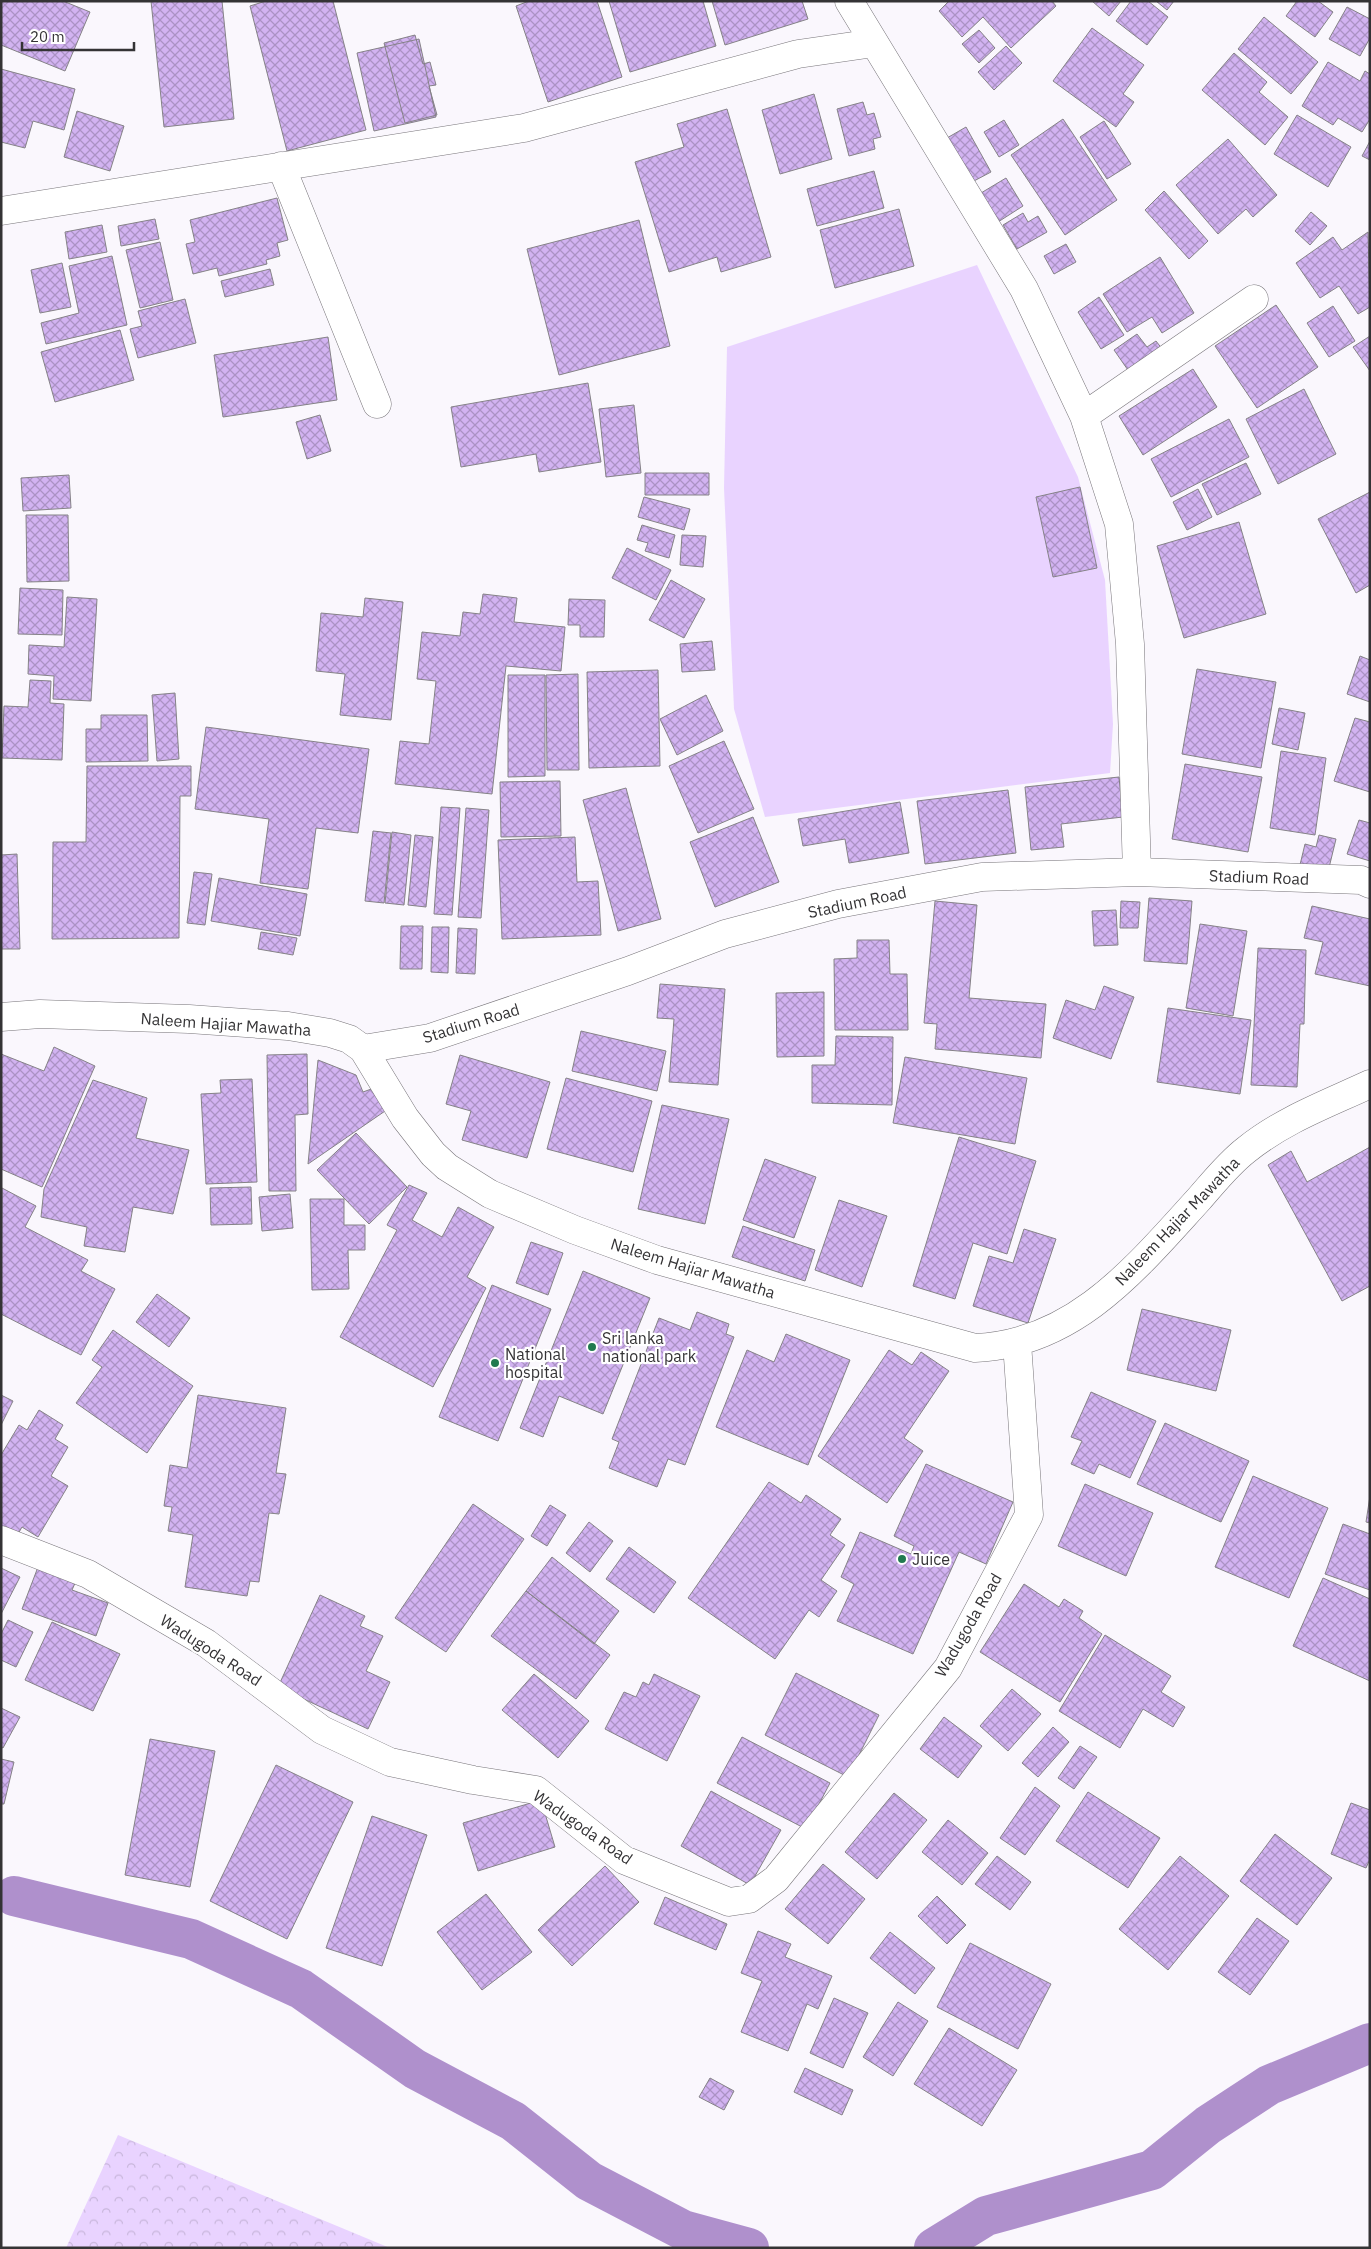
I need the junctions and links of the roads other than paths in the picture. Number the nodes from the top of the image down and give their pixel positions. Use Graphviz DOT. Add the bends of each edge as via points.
graph roads {
  1 [pos="849,1"];
  2 [pos="874,43"];
  3 [pos="281,166"];
  4 [pos="1,211"];
  5 [pos="1254,299"];
  6 [pos="377,404"];
  7 [pos="1084,416"];
  8 [pos="1137,872"];
  9 [pos="1370,884"];
  10 [pos="1,1017"];
  11 [pos="363,1049"];
  12 [pos="1370,1084"];
  13 [pos="1018,1343"];
  14 [pos="1,1540"];
  1 -- 2 [label="street"];
  2 -- 3 [label="street" via="798,54 524,128"];
  2 -- 7 [label="street" via="1024,289"];
  3 -- 4 [label="street"];
  3 -- 6 [label="street"];
  5 -- 7 [label="street"];
  7 -- 8 [label="street" via="1119,524 1130,644"];
  8 -- 9 [label="street, Stadium Road" via="1361,880"];
  8 -- 11 [label="street, Stadium Road" via="982,877 838,904 725,934 628,971 430,1038"];
  10 -- 11 [label="street, Naleem Hajiar Mawatha" via="49,1014 288,1026 330,1033 349,1039"];
  11 -- 13 [label="street, Naleem Hajiar Mawatha" via="405,1118 433,1154 490,1194 657,1260 753,1288 975,1348"];
  12 -- 13 [label="street, Naleem Hajiar Mawatha" via="1295,1117 1259,1139 1226,1168 1138,1267 1105,1295 1072,1319"];
  13 -- 14 [label="street, Wadugoda Road" via="1029,1515 948,1668 776,1878 749,1899 729,1902 624,1860 536,1790 390,1762 322,1730 206,1643 88,1574"];
}
